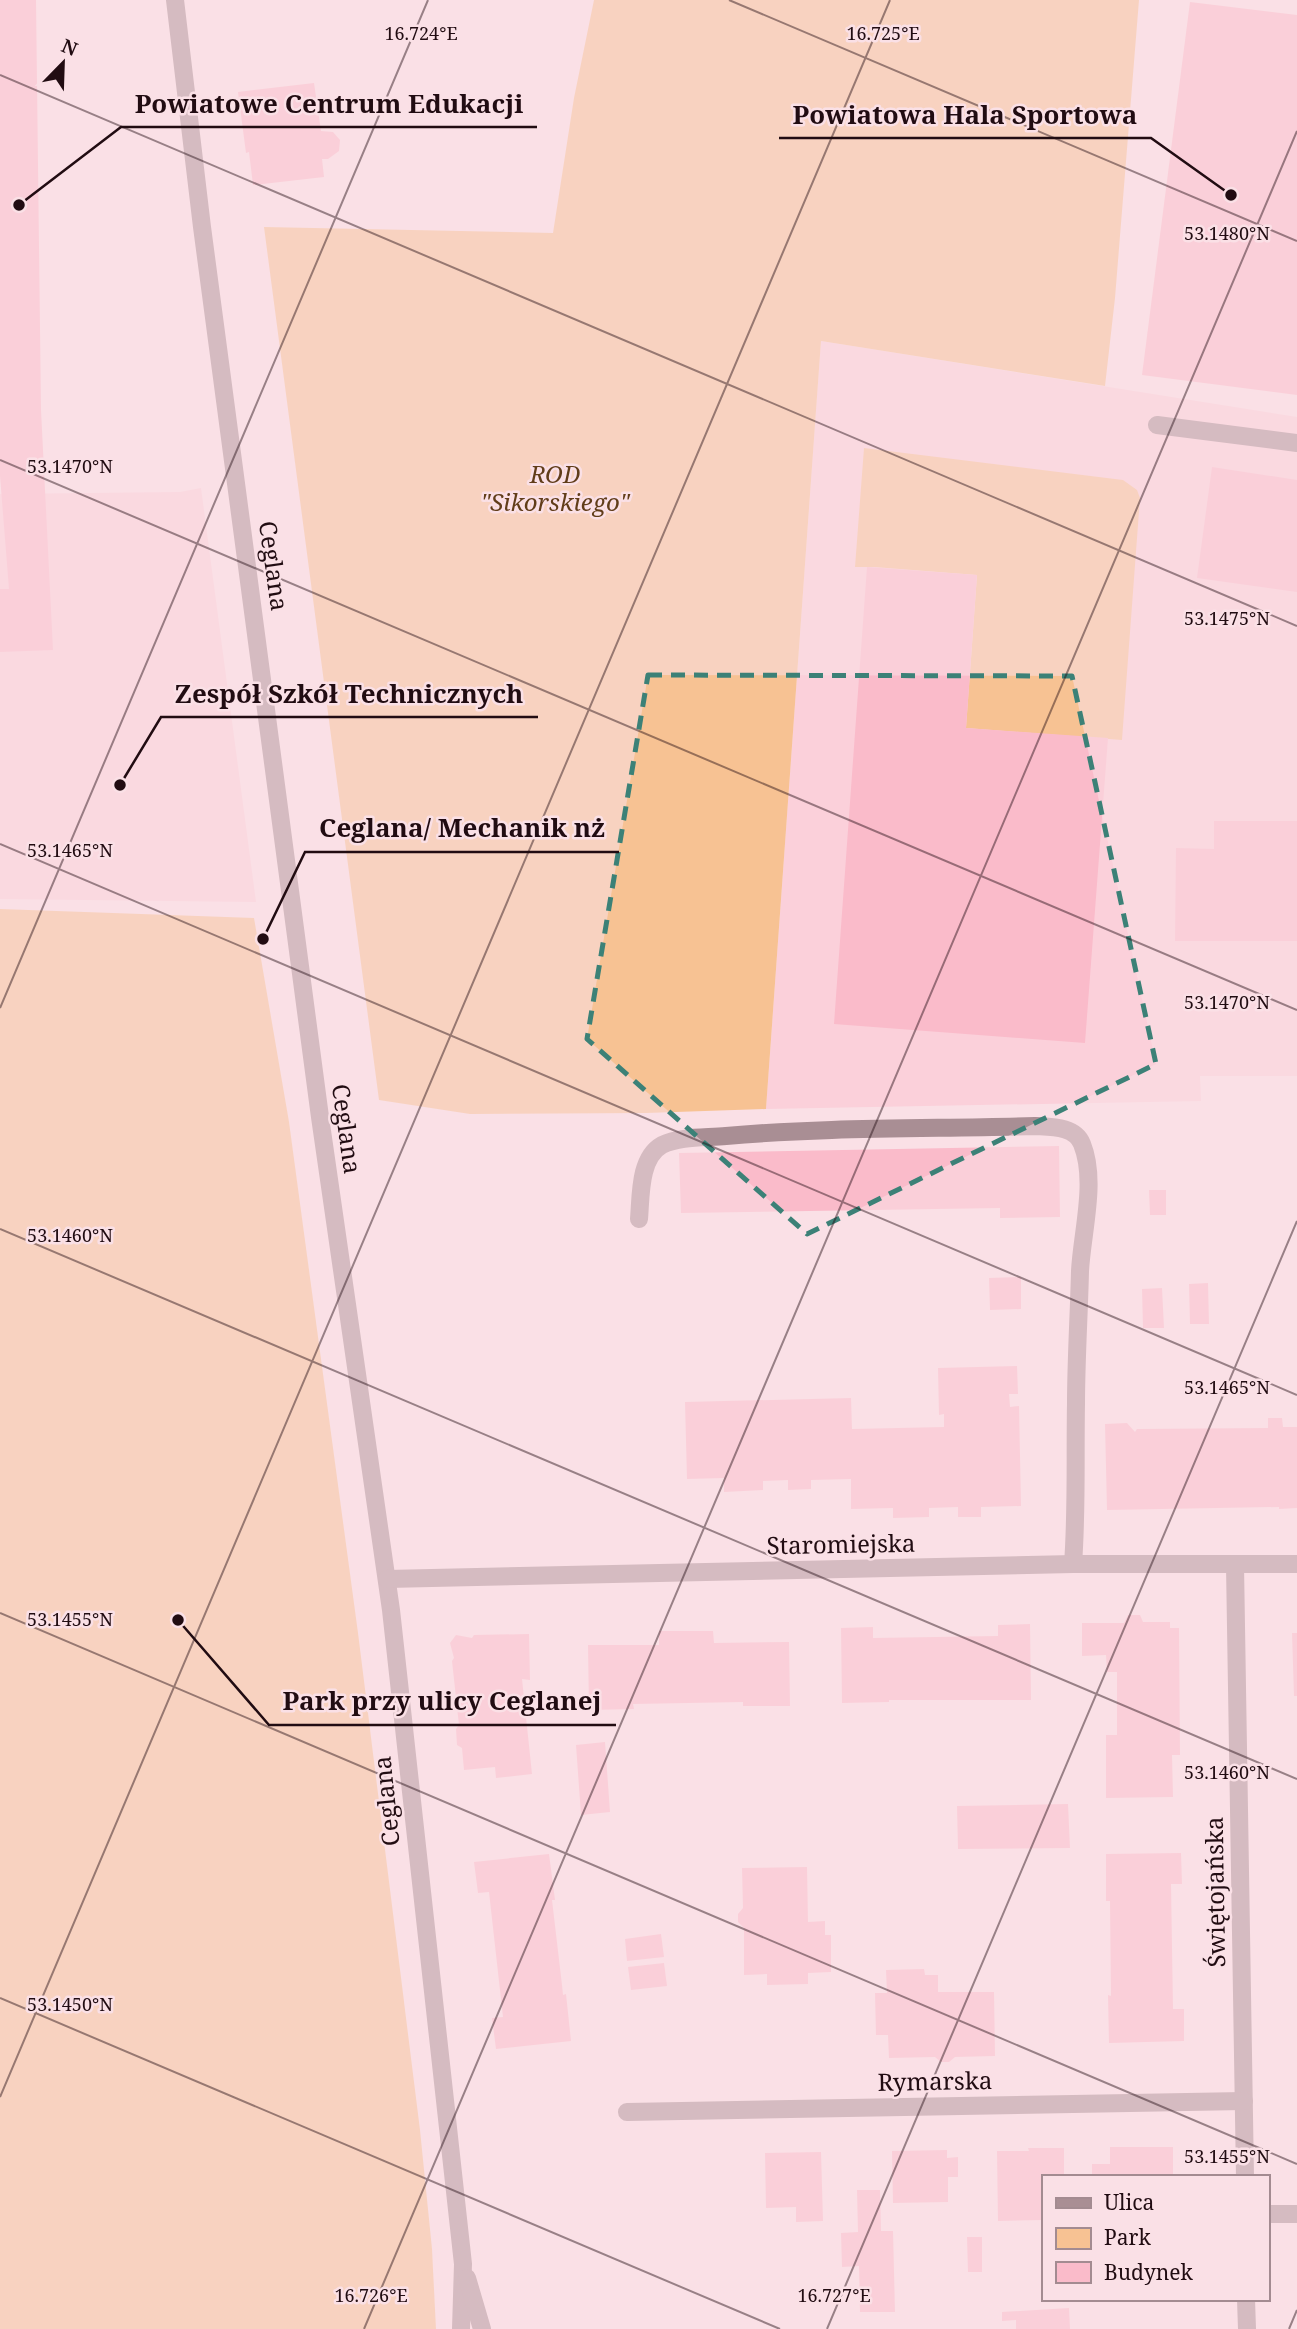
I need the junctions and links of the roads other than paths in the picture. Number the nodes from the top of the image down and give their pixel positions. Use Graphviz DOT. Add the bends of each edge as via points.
graph roads {
  1 [pos="175,0"];
  2 [pos="1157,425"];
  3 [pos="1297,443"];
  4 [pos="639,1219"];
  5 [pos="1073,1564"];
  6 [pos="1297,1564"];
  7 [pos="1235,1565"];
  8 [pos="387,1579"];
  9 [pos="1244,2101"];
  10 [pos="627,2112"];
  11 [pos="1245,2175"];
  12 [pos="1269,2214"];
  13 [pos="1297,2214"];
  14 [pos="463,2264"];
  15 [pos="1246,2301"];
  16 [pos="461,2329"];
  17 [pos="482,2329"];
  18 [pos="1247,2329"];
  1 -- 8 [label="street, Ceglana" via="320,1117"];
  2 -- 3 [label="street"];
  4 -- 5 [label="street" via="650,1158 661,1146 678,1140 1035,1126 1065,1129 1081,1141 1087,1164 1087,1212 1081,1263"];
  5 -- 7 [label="street, Staromiejska"];
  5 -- 8 [label="street, Staromiejska"];
  6 -- 7 [label="street, Staromiejska"];
  7 -- 9 [label="street, Świętojańska"];
  8 -- 14 [label="street, Ceglana"];
  9 -- 10 [label="street, Rymarska"];
  9 -- 11 [label="street, Świętojańska"];
  12 -- 13 [label="street"];
  14 -- 16 [label="street"];
  14 -- 17 [label="street"];
  15 -- 18 [label="street"];
}
